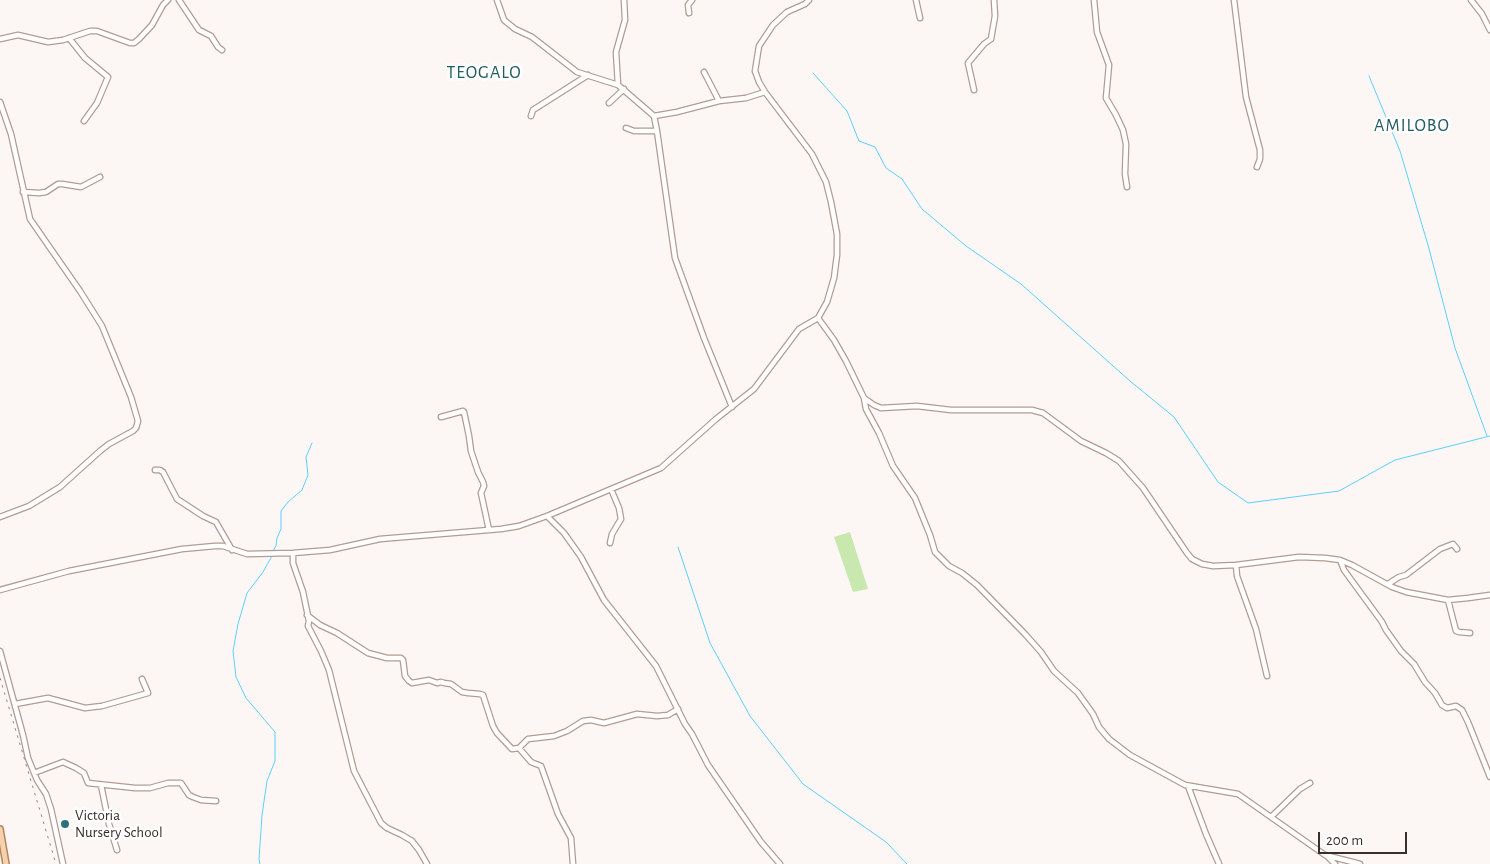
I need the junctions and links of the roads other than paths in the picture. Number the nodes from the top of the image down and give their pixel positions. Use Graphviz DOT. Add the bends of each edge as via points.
graph roads {
  1 [pos="168,0"];
  2 [pos="179,0"];
  3 [pos="497,0"];
  4 [pos="624,0"];
  5 [pos="692,0"];
  6 [pos="809,0"];
  7 [pos="916,0"];
  8 [pos="994,0"];
  9 [pos="1094,0"];
  10 [pos="1234,0"];
  11 [pos="1471,0"];
  12 [pos="690,13"];
  13 [pos="920,18"];
  14 [pos="1490,30"];
  15 [pos="69,38"];
  16 [pos="0,39"];
  17 [pos="222,50"];
  18 [pos="704,72"];
  19 [pos="588,75"];
  20 [pos="618,84"];
  21 [pos="624,89"];
  22 [pos="974,90"];
  23 [pos="765,92"];
  24 [pos="719,101"];
  25 [pos="0,102"];
  26 [pos="609,103"];
  27 [pos="531,116"];
  28 [pos="654,116"];
  29 [pos="84,121"];
  30 [pos="626,128"];
  31 [pos="657,131"];
  32 [pos="1258,167"];
  33 [pos="100,177"];
  34 [pos="1127,187"];
  35 [pos="23,192"];
  36 [pos="818,318"];
  37 [pos="864,398"];
  38 [pos="732,406"];
  39 [pos="441,417"];
  40 [pos="155,470"];
  41 [pos="611,489"];
  42 [pos="0,516"];
  43 [pos="547,516"];
  44 [pos="489,530"];
  45 [pos="610,543"];
  46 [pos="1456,549"];
  47 [pos="232,550"];
  48 [pos="293,553"];
  49 [pos="1340,560"];
  50 [pos="1236,565"];
  51 [pos="1388,584"];
  52 [pos="0,590"];
  53 [pos="1490,595"];
  54 [pos="1448,600"];
  55 [pos="307,614"];
  56 [pos="1470,633"];
  57 [pos="0,651"];
  58 [pos="1268,676"];
  59 [pos="142,680"];
  60 [pos="15,704"];
  61 [pos="678,709"];
  62 [pos="519,748"];
  63 [pos="34,773"];
  64 [pos="1490,777"];
  65 [pos="1310,782"];
  66 [pos="101,785"];
  67 [pos="1188,786"];
  68 [pos="216,801"];
  69 [pos="1271,817"];
  70 [pos="0,830"];
  71 [pos="117,850"];
  72 [pos="1326,855"];
  73 [pos="6,864"];
  74 [pos="63,864"];
  75 [pos="427,864"];
  76 [pos="573,864"];
  77 [pos="780,864"];
  78 [pos="1219,864"];
  79 [pos="1335,864"];
  80 [pos="1360,864"];
  1 -- 15 [label="street" via="152,25 134,43 97,31"];
  2 -- 17 [label="street" via="199,30 211,36"];
  3 -- 19 [label="street" via="509,25 532,37 577,72"];
  4 -- 20 [label="street" via="624,20 616,52"];
  5 -- 12 [label="street" via="688,6"];
  6 -- 23 [label="street" via="781,16 759,46 756,71"];
  7 -- 13 [label="street"];
  8 -- 22 [label="street" via="992,39 968,63"];
  9 -- 34 [label="street" via="1097,32 1109,65 1105,96 1123,130 1126,144"];
  10 -- 32 [label="street" via="1246,97 1260,150"];
  11 -- 14 [label="street"];
  15 -- 16 [label="street" via="48,42 18,35"];
  15 -- 29 [label="street" via="85,58 108,77 97,103"];
  18 -- 24 [label="street"];
  19 -- 20 [label="street"];
  19 -- 27 [label="street" via="533,110"];
  20 -- 21 [label="street"];
  21 -- 26 [label="street"];
  21 -- 28 [label="street"];
  23 -- 24 [label="street"];
  23 -- 36 [label="street" via="816,162 831,202 837,234 836,269 827,302"];
  24 -- 28 [label="street"];
  25 -- 35 [label="street" via="11,134"];
  28 -- 31 [label="street"];
  30 -- 31 [label="street"];
  31 -- 38 [label="street" via="675,258"];
  33 -- 35 [label="street" via="81,187 58,184 46,192"];
  35 -- 42 [label="street" via="33,223 102,326 131,397 138,425 109,444 60,487 29,506"];
  36 -- 37 [label="street" via="834,340"];
  36 -- 38 [label="street" via="799,329 754,389"];
  37 -- 50 [label="street" via="881,408 917,406 1043,413 1081,441 1119,461 1143,488 1190,557 1208,565"];
  37 -- 67 [label="street" via="893,466 915,498 938,556 976,585 1025,634 1054,671 1082,698 1109,739 1130,755"];
  38 -- 41 [label="street" via="661,468"];
  39 -- 44 [label="street" via="464,412 471,451 483,482"];
  40 -- 47 [label="street" via="163,472 177,498 216,522"];
  41 -- 43 [label="street"];
  41 -- 45 [label="street" via="621,519"];
  43 -- 44 [label="street" via="519,526"];
  43 -- 61 [label="street" via="582,557 604,600 656,666"];
  44 -- 48 [label="street" via="380,539 330,550"];
  46 -- 51 [label="street" via="1453,544 1440,549 1406,575"];
  47 -- 48 [label="street" via="247,554"];
  47 -- 52 [label="street" via="215,546 150,554 69,570"];
  48 -- 55 [label="street"];
  49 -- 50 [label="street" via="1312,556"];
  49 -- 51 [label="street"];
  49 -- 64 [label="street" via="1386,630 1439,701 1444,707 1456,706 1462,710"];
  50 -- 58 [label="street"];
  51 -- 54 [label="street" via="1406,592"];
  53 -- 54 [label="street"];
  54 -- 56 [label="street" via="1456,631"];
  55 -- 62 [label="street" via="368,653 401,658 408,681 412,683 441,682 462,692 483,695 497,733 512,749"];
  55 -- 75 [label="street" via="310,631 329,670 354,771 381,823 412,841"];
  57 -- 60 [label="street"];
  59 -- 60 [label="street" via="148,693 102,706 84,708 48,698"];
  60 -- 63 [label="street"];
  61 -- 62 [label="street" via="668,715 637,714 604,723 583,721 554,736 528,739"];
  61 -- 77 [label="street" via="708,765"];
  62 -- 76 [label="street" via="528,760 541,766 558,814 571,838"];
  63 -- 66 [label="street" via="62,762 84,774 88,783"];
  63 -- 74 [label="street" via="51,809"];
  65 -- 69 [label="street"];
  66 -- 68 [label="street" via="150,788 179,782 194,798"];
  66 -- 71 [label="street"];
  67 -- 69 [label="street" via="1237,793"];
  67 -- 78 [label="street"];
  69 -- 72 [label="street"];
  70 -- 73 [label="main road"];
  72 -- 79 [label="street"];
  72 -- 80 [label="street"];
}
